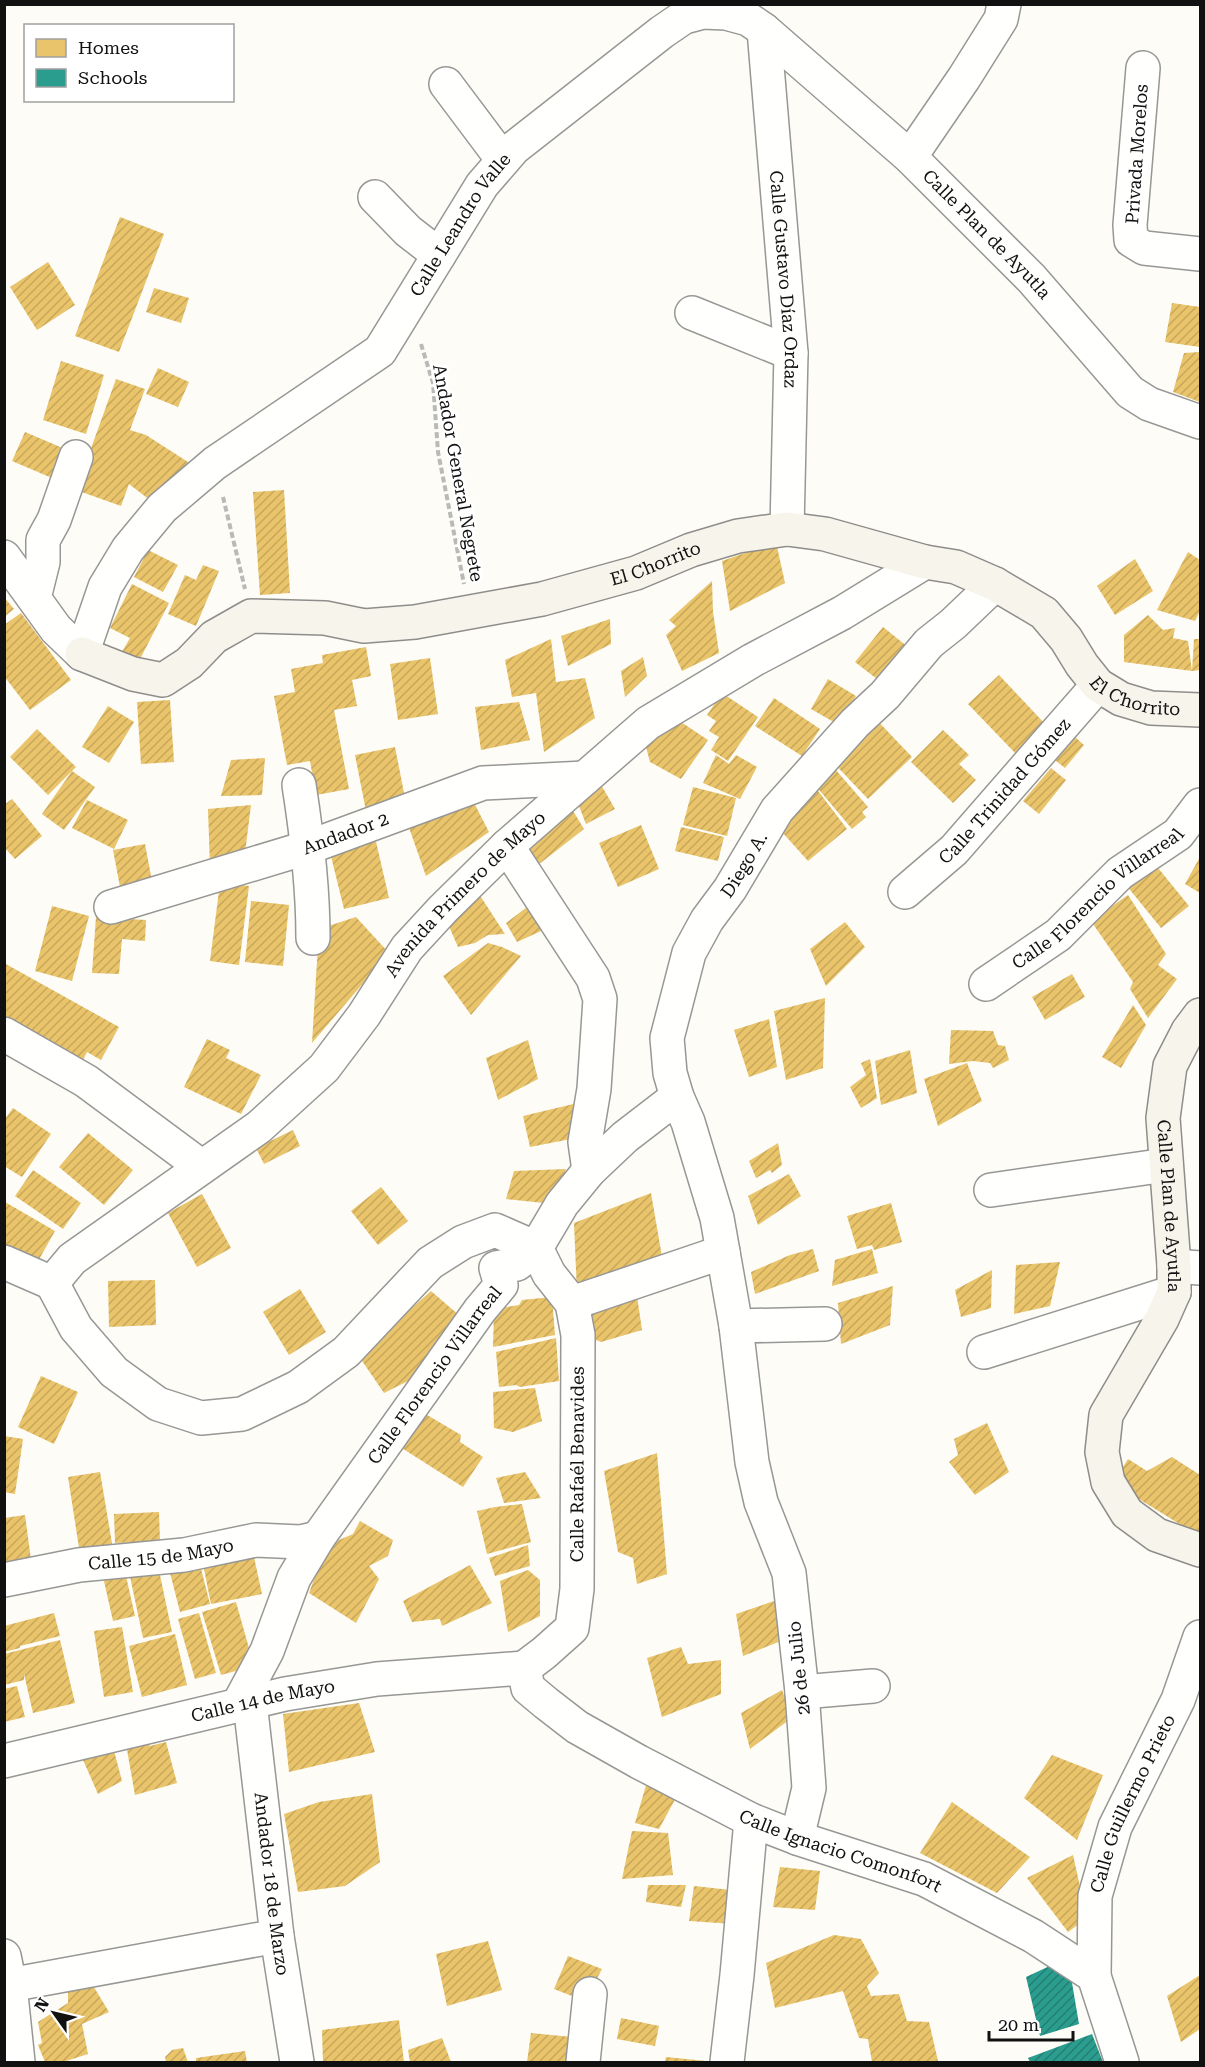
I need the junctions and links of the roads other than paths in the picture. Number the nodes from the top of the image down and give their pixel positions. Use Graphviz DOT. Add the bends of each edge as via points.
graph roads {
  1 [pos="1004,4"];
  2 [pos="665,18"];
  3 [pos="754,18"];
  4 [pos="1143,68"];
  5 [pos="446,84"];
  6 [pos="910,157"];
  7 [pos="503,160"];
  8 [pos="375,197"];
  9 [pos="1200,254"];
  10 [pos="439,255"];
  11 [pos="692,313"];
  12 [pos="792,353"];
  13 [pos="1200,422"];
  14 [pos="76,457"];
  15 [pos="788,529"];
  16 [pos="4,557"];
  17 [pos="925,562"];
  18 [pos="995,584"];
  19 [pos="34,598"];
  20 [pos="82,654"];
  21 [pos="1098,685"];
  22 [pos="1200,710"];
  23 [pos="585,778"];
  24 [pos="299,785"];
  25 [pos="1200,805"];
  26 [pos="507,846"];
  27 [pos="309,847"];
  28 [pos="905,892"];
  29 [pos="111,907"];
  30 [pos="313,938"];
  31 [pos="986,984"];
  32 [pos="1200,1016"];
  33 [pos="4,1034"];
  34 [pos="677,1097"];
  35 [pos="1166,1165"];
  36 [pos="202,1167"];
  37 [pos="589,1171"];
  38 [pos="991,1190"];
  39 [pos="536,1248"];
  40 [pos="723,1252"];
  41 [pos="4,1262"];
  42 [pos="1183,1275"];
  43 [pos="52,1283"];
  44 [pos="572,1303"];
  45 [pos="825,1324"];
  46 [pos="736,1326"];
  47 [pos="984,1352"];
  48 [pos="318,1538"];
  49 [pos="1200,1550"];
  50 [pos="4,1580"];
  51 [pos="1200,1637"];
  52 [pos="524,1668"];
  53 [pos="873,1686"];
  54 [pos="802,1692"];
  55 [pos="244,1704"];
  56 [pos="4,1761"];
  57 [pos="752,1820"];
  58 [pos="797,1838"];
  59 [pos="277,1936"];
  60 [pos="6,1976"];
  61 [pos="1094,1976"];
  62 [pos="590,1994"];
  63 [pos="18,2062"];
  64 [pos="297,2062"];
  65 [pos="583,2062"];
  66 [pos="727,2062"];
  67 [pos="1122,2062"];
  1 -- 6 [label="street, Calle Plan de Ayutla" via="1001,19"];
  2 -- 3 [label="street, Calle Leandro Valle" via="703,12"];
  2 -- 7 [label="street, Calle Leandro Valle"];
  3 -- 6 [label="street, Calle Leandro Valle"];
  3 -- 12 [label="street, Calle Gustavo Díaz Ordaz"];
  4 -- 9 [label="street, Privada Morelos" via="1131,240 1144,248"];
  5 -- 7 [label="street"];
  6 -- 13 [label="street, Calle Plan de Ayutla" via="1032,279 1130,392 1149,404"];
  7 -- 10 [label="street, Calle Leandro Valle" via="482,185"];
  8 -- 10 [label="street" via="408,231"];
  10 -- 20 [label="street, Calle Leandro Valle" via="380,351 215,463 162,508 128,549 105,587"];
  11 -- 12 [label="street"];
  12 -- 15 [label="street, Calle Gustavo Díaz Ordaz"];
  14 -- 19 [label="street" via="43,540 43,562"];
  15 -- 17 [label="street, El Chorrito" via="825,534"];
  15 -- 20 [label="street, El Chorrito" via="738,536 636,573 542,599 415,622 364,626 324,618 251,616 214,637 189,663 163,680 133,674"];
  16 -- 19 [label="street"];
  17 -- 18 [label="street, El Chorrito" via="956,567"];
  17 -- 23 [label="street, Avenida Primero de Mayo" via="842,614 753,660 648,723"];
  18 -- 21 [label="street, El Chorrito" via="1044,613"];
  18 -- 34 [label="street, Diego A." via="929,643 777,810 707,920 689,953 667,1038"];
  19 -- 20 [label="street" via="56,629"];
  21 -- 22 [label="street, El Chorrito" via="1121,699 1151,708"];
  21 -- 28 [label="street, Calle Trinidad Gómez" via="954,850"];
  23 -- 26 [label="street, Avenida Primero de Mayo"];
  23 -- 27 [label="street, Andador 2" via="483,783"];
  24 -- 27 [label="street"];
  25 -- 31 [label="street, Calle Florencio Villarreal" via="1178,834 1120,873 1058,935"];
  26 -- 36 [label="street, Avenida Primero de Mayo" via="407,948 324,1068 259,1127"];
  26 -- 37 [label="street" via="593,978 600,999 594,1089 585,1142"];
  27 -- 29 [label="street, Andador 2"];
  27 -- 30 [label="street"];
  32 -- 35 [label="street, Calle Plan de Ayutla" via="1170,1066 1163,1118"];
  33 -- 36 [label="street" via="86,1081"];
  34 -- 37 [label="street, Calle Florencio Villarreal"];
  34 -- 40 [label="street, Diego A." via="717,1218"];
  35 -- 38 [label="street"];
  35 -- 42 [label="street, Calle Plan de Ayutla"];
  36 -- 43 [label="street, Avenida Primero de Mayo" via="72,1259"];
  37 -- 39 [label="street, Calle Florencio Villarreal" via="562,1204"];
  39 -- 43 [label="street" via="495,1230 464,1242 430,1263 346,1352 298,1387 242,1414 201,1418 158,1404 114,1372 76,1328"];
  39 -- 44 [label="street, Calle Rafaél Benavides" via="549,1274"];
  39 -- 48 [label="street, Calle Florencio Villarreal" via="517,1264 496,1268 501,1285"];
  40 -- 44 [label="street"];
  40 -- 46 [label="street, Diego A."];
  41 -- 43 [label="street"];
  42 -- 47 [label="street"];
  42 -- 49 [label="street, Calle Plan de Ayutla" via="1106,1415 1102,1452 1108,1482 1127,1512 1157,1535"];
  44 -- 52 [label="street, Calle Rafaél Benavides" via="578,1335 577,1589 572,1628"];
  45 -- 46 [label="street"];
  46 -- 54 [label="street, 26 de Julio" via="752,1462 761,1502 789,1573"];
  48 -- 50 [label="street, Calle 15 de Mayo" via="300,1542 256,1540 184,1555 79,1565"];
  48 -- 55 [label="street, Calle Florencio Villarreal" via="294,1578"];
  51 -- 61 [label="street, Calle Guillermo Prieto" via="1178,1700 1115,1827 1095,1896"];
  52 -- 55 [label="street, Calle 14 de Mayo" via="377,1679"];
  52 -- 57 [label="street, Calle Ignacio Comonfort" via="528,1688 577,1727"];
  53 -- 54 [label="street"];
  54 -- 58 [label="street, 26 de Julio" via="809,1788"];
  55 -- 56 [label="street, Calle 14 de Mayo"];
  55 -- 59 [label="street, Andador 18 de Marzo"];
  57 -- 58 [label="street, Calle Ignacio Comonfort"];
  57 -- 66 [label="street"];
  58 -- 61 [label="street, Calle Ignacio Comonfort" via="924,1879 1033,1936"];
  59 -- 60 [label="street"];
  59 -- 64 [label="street, Andador 18 de Marzo"];
  60 -- 63 [label="street"];
  61 -- 67 [label="street"];
  62 -- 65 [label="street"];
}
